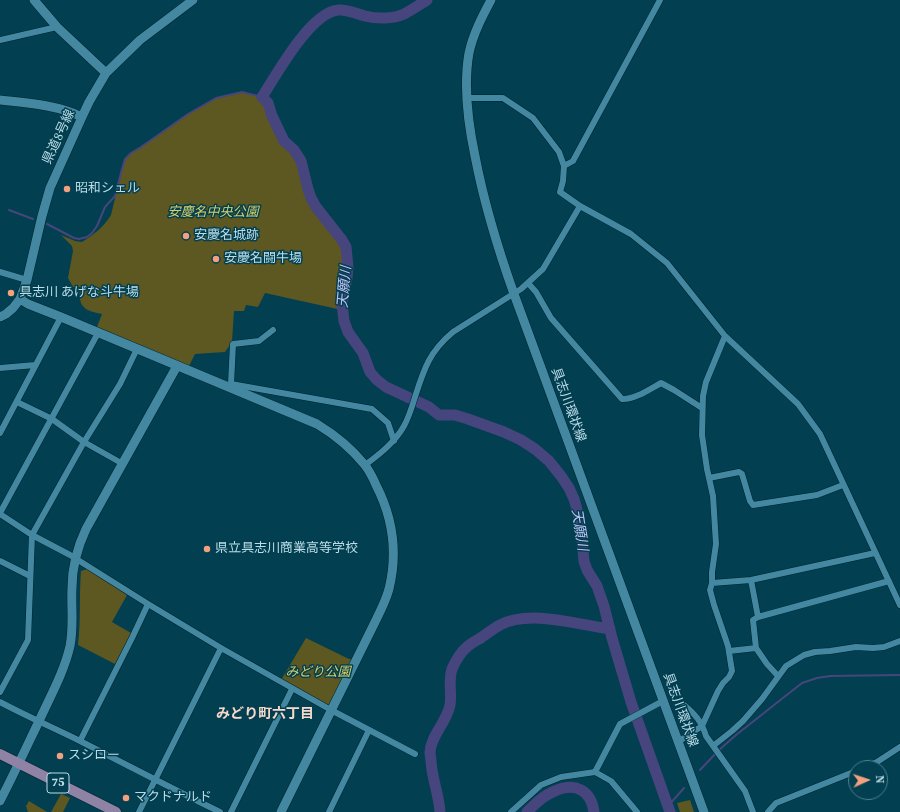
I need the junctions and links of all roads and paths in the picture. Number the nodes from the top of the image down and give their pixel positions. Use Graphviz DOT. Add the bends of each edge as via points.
graph roads {
  1 [pos="34,0"];
  2 [pos="193,0"];
  3 [pos="491,0"];
  4 [pos="660,0"];
  5 [pos="57,27"];
  6 [pos="0,40"];
  7 [pos="106,73"];
  8 [pos="466,98"];
  9 [pos="0,100"];
  10 [pos="82,117"];
  11 [pos="564,166"];
  12 [pos="580,206"];
  13 [pos="0,272"];
  14 [pos="27,280"];
  15 [pos="528,283"];
  16 [pos="514,294"];
  17 [pos="20,299"];
  18 [pos="0,317"];
  19 [pos="61,317"];
  20 [pos="273,330"];
  21 [pos="98,333"];
  22 [pos="725,336"];
  23 [pos="137,349"];
  24 [pos="35,365"];
  25 [pos="177,366"];
  26 [pos="0,368"];
  27 [pos="230,386"];
  28 [pos="17,402"];
  29 [pos="702,408"];
  30 [pos="52,419"];
  31 [pos="0,433"];
  32 [pos="394,441"];
  33 [pos="84,442"];
  34 [pos="123,464"];
  35 [pos="365,465"];
  36 [pos="709,478"];
  37 [pos="843,485"];
  38 [pos="0,514"];
  39 [pos="32,535"];
  40 [pos="875,553"];
  41 [pos="75,559"];
  42 [pos="0,561"];
  43 [pos="30,576"];
  44 [pos="751,580"];
  45 [pos="889,581"];
  46 [pos="712,583"];
  47 [pos="148,604"];
  48 [pos="900,605"];
  49 [pos="758,617"];
  50 [pos="900,641"];
  51 [pos="221,648"];
  52 [pos="756,648"];
  53 [pos="729,651"];
  54 [pos="778,676"];
  55 [pos="292,688"];
  56 [pos="0,692"];
  57 [pos="663,701"];
  58 [pos="0,702"];
  59 [pos="683,704"];
  60 [pos="331,710"];
  61 [pos="39,721"];
  62 [pos="702,726"];
  63 [pos="370,730"];
  64 [pos="80,741"];
  65 [pos="678,742"];
  66 [pos="713,746"];
  67 [pos="900,747"];
  68 [pos="0,754"];
  69 [pos="415,754"];
  70 [pos="879,760"];
  71 [pos="19,764"];
  72 [pos="595,772"];
  73 [pos="848,774"];
  74 [pos="155,780"];
  75 [pos="0,801"];
  76 [pos="116,812"];
  77 [pos="139,812"];
  78 [pos="220,812"];
  79 [pos="231,812"];
  80 [pos="281,812"];
  81 [pos="329,812"];
  82 [pos="511,812"];
  83 [pos="637,812"];
  84 [pos="704,812"];
  85 [pos="753,812"];
  86 [pos="768,812"];
  1 -- 5 [label="main road"];
  2 -- 7 [label="main road, 県道8号線" via="140,40"];
  3 -- 8 [label="main road, 具志川環状線" via="473,40 467,73"];
  4 -- 11 [label="street" via="572,160"];
  5 -- 6 [label="street"];
  5 -- 7 [label="main road"];
  7 -- 10 [label="main road, 県道8号線"];
  8 -- 11 [label="street" via="503,98 532,118 559,152"];
  8 -- 16 [label="main road, 具志川環状線" via="479,180"];
  9 -- 10 [label="main road" via="68,111"];
  10 -- 14 [label="main road, 県道8号線" via="50,188"];
  11 -- 12 [label="street" via="560,192"];
  12 -- 15 [label="street" via="543,269"];
  12 -- 22 [label="street" via="631,234 667,263"];
  13 -- 14 [label="street"];
  14 -- 17 [label="main road, 県道8号線"];
  15 -- 16 [label="street"];
  15 -- 29 [label="street" via="551,318 622,399 634,397 661,383"];
  16 -- 32 [label="street" via="453,332 433,352 422,375 407,420"];
  16 -- 57 [label="main road, 具志川環状線"];
  17 -- 18 [label="main road, 県道8号線" via="13,308"];
  17 -- 19 [label="main road"];
  19 -- 21 [label="main road"];
  19 -- 24 [label="street"];
  20 -- 27 [label="street" via="259,341 233,344"];
  21 -- 23 [label="main road"];
  21 -- 30 [label="street"];
  22 -- 29 [label="street" via="706,382"];
  22 -- 37 [label="street" via="798,404 820,434"];
  23 -- 25 [label="main road"];
  23 -- 33 [label="street" via="120,384"];
  24 -- 26 [label="street"];
  24 -- 28 [label="street"];
  25 -- 27 [label="main road"];
  25 -- 34 [label="main road"];
  27 -- 32 [label="street" via="372,409 388,423"];
  27 -- 35 [label="main road" via="317,424 336,436"];
  28 -- 30 [label="street"];
  28 -- 31 [label="street"];
  29 -- 36 [label="street" via="702,435"];
  30 -- 33 [label="street"];
  30 -- 38 [label="street"];
  32 -- 35 [label="street"];
  33 -- 34 [label="street"];
  33 -- 39 [label="street"];
  34 -- 41 [label="main road" via="86,530"];
  35 -- 60 [label="main road" via="381,494 390,519 393,567 383,606"];
  36 -- 37 [label="street" via="739,472 753,505 818,495"];
  36 -- 46 [label="street" via="713,496 716,544"];
  37 -- 40 [label="street"];
  38 -- 39 [label="street"];
  39 -- 41 [label="street"];
  39 -- 43 [label="street"];
  40 -- 44 [label="street"];
  40 -- 45 [label="street"];
  41 -- 47 [label="street"];
  41 -- 61 [label="main road" via="70,644 62,670"];
  42 -- 43 [label="street"];
  43 -- 56 [label="street" via="28,640"];
  44 -- 46 [label="street"];
  44 -- 49 [label="street"];
  45 -- 48 [label="street"];
  45 -- 49 [label="street"];
  46 -- 53 [label="street" via="710,590"];
  47 -- 51 [label="street"];
  47 -- 64 [label="street"];
  49 -- 52 [label="street" via="753,620"];
  50 -- 54 [label="street" via="884,647 856,647 804,655 786,666"];
  51 -- 55 [label="street"];
  51 -- 74 [label="street"];
  52 -- 53 [label="street"];
  52 -- 54 [label="street"];
  53 -- 62 [label="street" via="732,671 718,691"];
  54 -- 66 [label="street" via="743,721"];
  55 -- 60 [label="street"];
  55 -- 79 [label="street"];
  57 -- 65 [label="main road, 具志川環状線"];
  57 -- 72 [label="street" via="620,724"];
  58 -- 61 [label="street"];
  59 -- 62 [label="street" via="694,713"];
  60 -- 63 [label="street"];
  60 -- 80 [label="main road"];
  61 -- 64 [label="street"];
  61 -- 71 [label="main road"];
  62 -- 65 [label="street"];
  62 -- 66 [label="street"];
  63 -- 69 [label="street"];
  63 -- 81 [label="street"];
  64 -- 74 [label="street"];
  65 -- 84 [label="main road, 具志川環状線"];
  66 -- 85 [label="street" via="745,790"];
  67 -- 70 [label="street"];
  68 -- 71 [label="main road, 75"];
  71 -- 75 [label="main road"];
  71 -- 76 [label="main road, 75"];
  72 -- 82 [label="street" via="561,777 541,786"];
  72 -- 83 [label="street" via="611,782"];
  73 -- 86 [label="street" via="776,803"];
  74 -- 77 [label="street"];
  74 -- 78 [label="street"];
}
